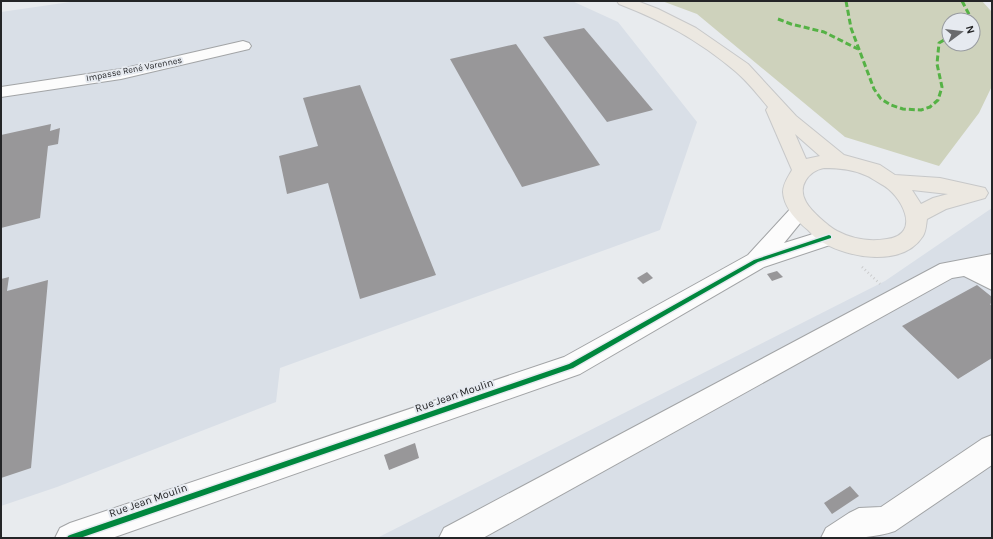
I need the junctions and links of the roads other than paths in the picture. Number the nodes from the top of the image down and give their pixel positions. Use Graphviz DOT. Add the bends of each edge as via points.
graph roads {
  1 [pos="624,1"];
  2 [pos="243,46"];
  3 [pos="1,92"];
  4 [pos="769,96"];
  5 [pos="838,162"];
  6 [pos="802,171"];
  7 [pos="892,181"];
  8 [pos="985,193"];
  9 [pos="800,211"];
  10 [pos="917,215"];
  11 [pos="829,237"];
  12 [pos="756,261"];
  13 [pos="986,268"];
  14 [pos="992,449"];
  15 [pos="70,538"];
  16 [pos="454,538"];
  17 [pos="836,538"];
  1 -- 4 [label="main road" via="691,31 742,68"];
  2 -- 3 [label="street, Impasse René Varennes" via="121,74"];
  4 -- 5 [label="main road" via="790,120"];
  4 -- 6 [label="main road"];
  5 -- 6 [label="main road" via="824,162"];
  5 -- 7 [label="main road" via="856,164"];
  6 -- 9 [label="main road" via="794,182 794,196"];
  7 -- 8 [label="main road" via="934,184"];
  7 -- 10 [label="main road" via="913,203"];
  8 -- 10 [label="main road" via="940,203"];
  9 -- 11 [label="main road"];
  9 -- 12 [label="street, Rue Jean Moulin"];
  10 -- 11 [label="main road" via="916,229 908,241 893,248 858,247"];
  11 -- 12 [label="street, Rue Jean Moulin"];
  12 -- 15 [label="street, Rue Jean Moulin" via="571,366"];
  13 -- 16 [label="street" via="948,270"];
  14 -- 17 [label="street" via="885,521 859,523"];
}
